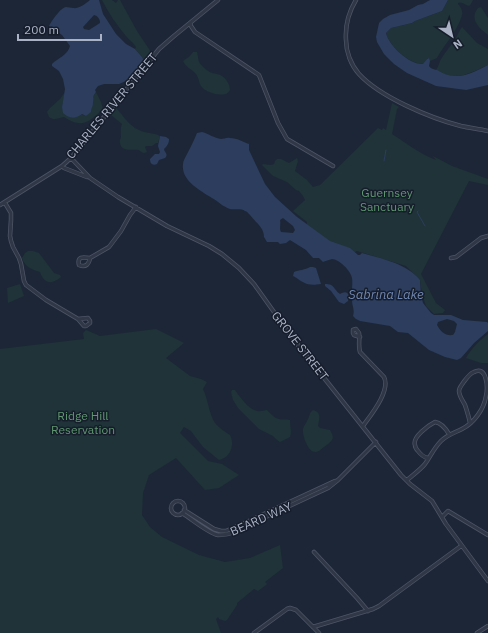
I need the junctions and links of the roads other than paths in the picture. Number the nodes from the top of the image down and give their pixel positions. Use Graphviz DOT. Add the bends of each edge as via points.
graph roads {
  1 [pos="218,0"];
  2 [pos="356,0"];
  3 [pos="190,22"];
  4 [pos="488,131"];
  5 [pos="71,158"];
  6 [pos="62,166"];
  7 [pos="333,166"];
  8 [pos="90,178"];
  9 [pos="4,203"];
  10 [pos="0,205"];
  11 [pos="136,207"];
  12 [pos="488,236"];
  13 [pos="90,258"];
  14 [pos="451,258"];
  15 [pos="78,319"];
  16 [pos="360,337"];
  17 [pos="470,423"];
  18 [pos="363,426"];
  19 [pos="450,434"];
  20 [pos="376,442"];
  21 [pos="423,457"];
  22 [pos="428,458"];
  23 [pos="425,463"];
  24 [pos="407,480"];
  25 [pos="183,512"];
  26 [pos="442,517"];
  27 [pos="488,535"];
  28 [pos="461,546"];
  29 [pos="314,552"];
  30 [pos="488,582"];
  31 [pos="368,611"];
  32 [pos="488,626"];
  33 [pos="313,627"];
  34 [pos="254,633"];
  35 [pos="319,633"];
  36 [pos="477,633"];
  1 -- 3 [label="street, CHARLES RIVER STREET"];
  2 -- 4 [label="street" via="349,14 345,34 348,54 358,74 378,90 409,108 461,126"];
  3 -- 5 [label="street, CHARLES RIVER STREET" via="151,58"];
  3 -- 7 [label="street" via="195,32 259,75 278,123 287,138"];
  5 -- 6 [label="street, CHARLES RIVER STREET"];
  5 -- 8 [label="street, GROVE STREET"];
  6 -- 8 [label="street"];
  6 -- 9 [label="street, CHARLES RIVER STREET"];
  8 -- 11 [label="street, GROVE STREET"];
  9 -- 10 [label="street, CHARLES RIVER STREET"];
  9 -- 15 [label="street" via="11,214 11,241 19,258 26,285"];
  11 -- 13 [label="street" via="110,247"];
  11 -- 18 [label="street, GROVE STREET" via="219,252 239,268"];
  12 -- 14 [label="street"];
  16 -- 18 [label="street" via="360,352 385,380 379,403"];
  17 -- 17 [label="street" via="480,412 486,395 486,377 479,371 471,374 459,390"];
  17 -- 19 [label="street"];
  18 -- 20 [label="street, GROVE STREET"];
  19 -- 21 [label="street" via="438,422 425,429 414,443"];
  19 -- 22 [label="street"];
  20 -- 24 [label="street, GROVE STREET"];
  20 -- 25 [label="street, BEARD WAY" via="328,488 226,535 212,532"];
  21 -- 22 [label="street"];
  21 -- 23 [label="street"];
  22 -- 23 [label="street"];
  23 -- 24 [label="street"];
  24 -- 26 [label="street, GROVE STREET" via="432,501"];
  25 -- 25 [label="street, BEARD WAY" via="184,505 180,501 171,504 170,509 173,513 177,515"];
  26 -- 27 [label="street" via="448,511"];
  26 -- 28 [label="street, GROVE STREET"];
  28 -- 30 [label="street, GROVE STREET"];
  28 -- 31 [label="street" via="379,606"];
  29 -- 31 [label="street"];
  31 -- 33 [label="street"];
  32 -- 36 [label="street"];
  33 -- 34 [label="street" via="296,610 290,608"];
  33 -- 35 [label="street"];
}
